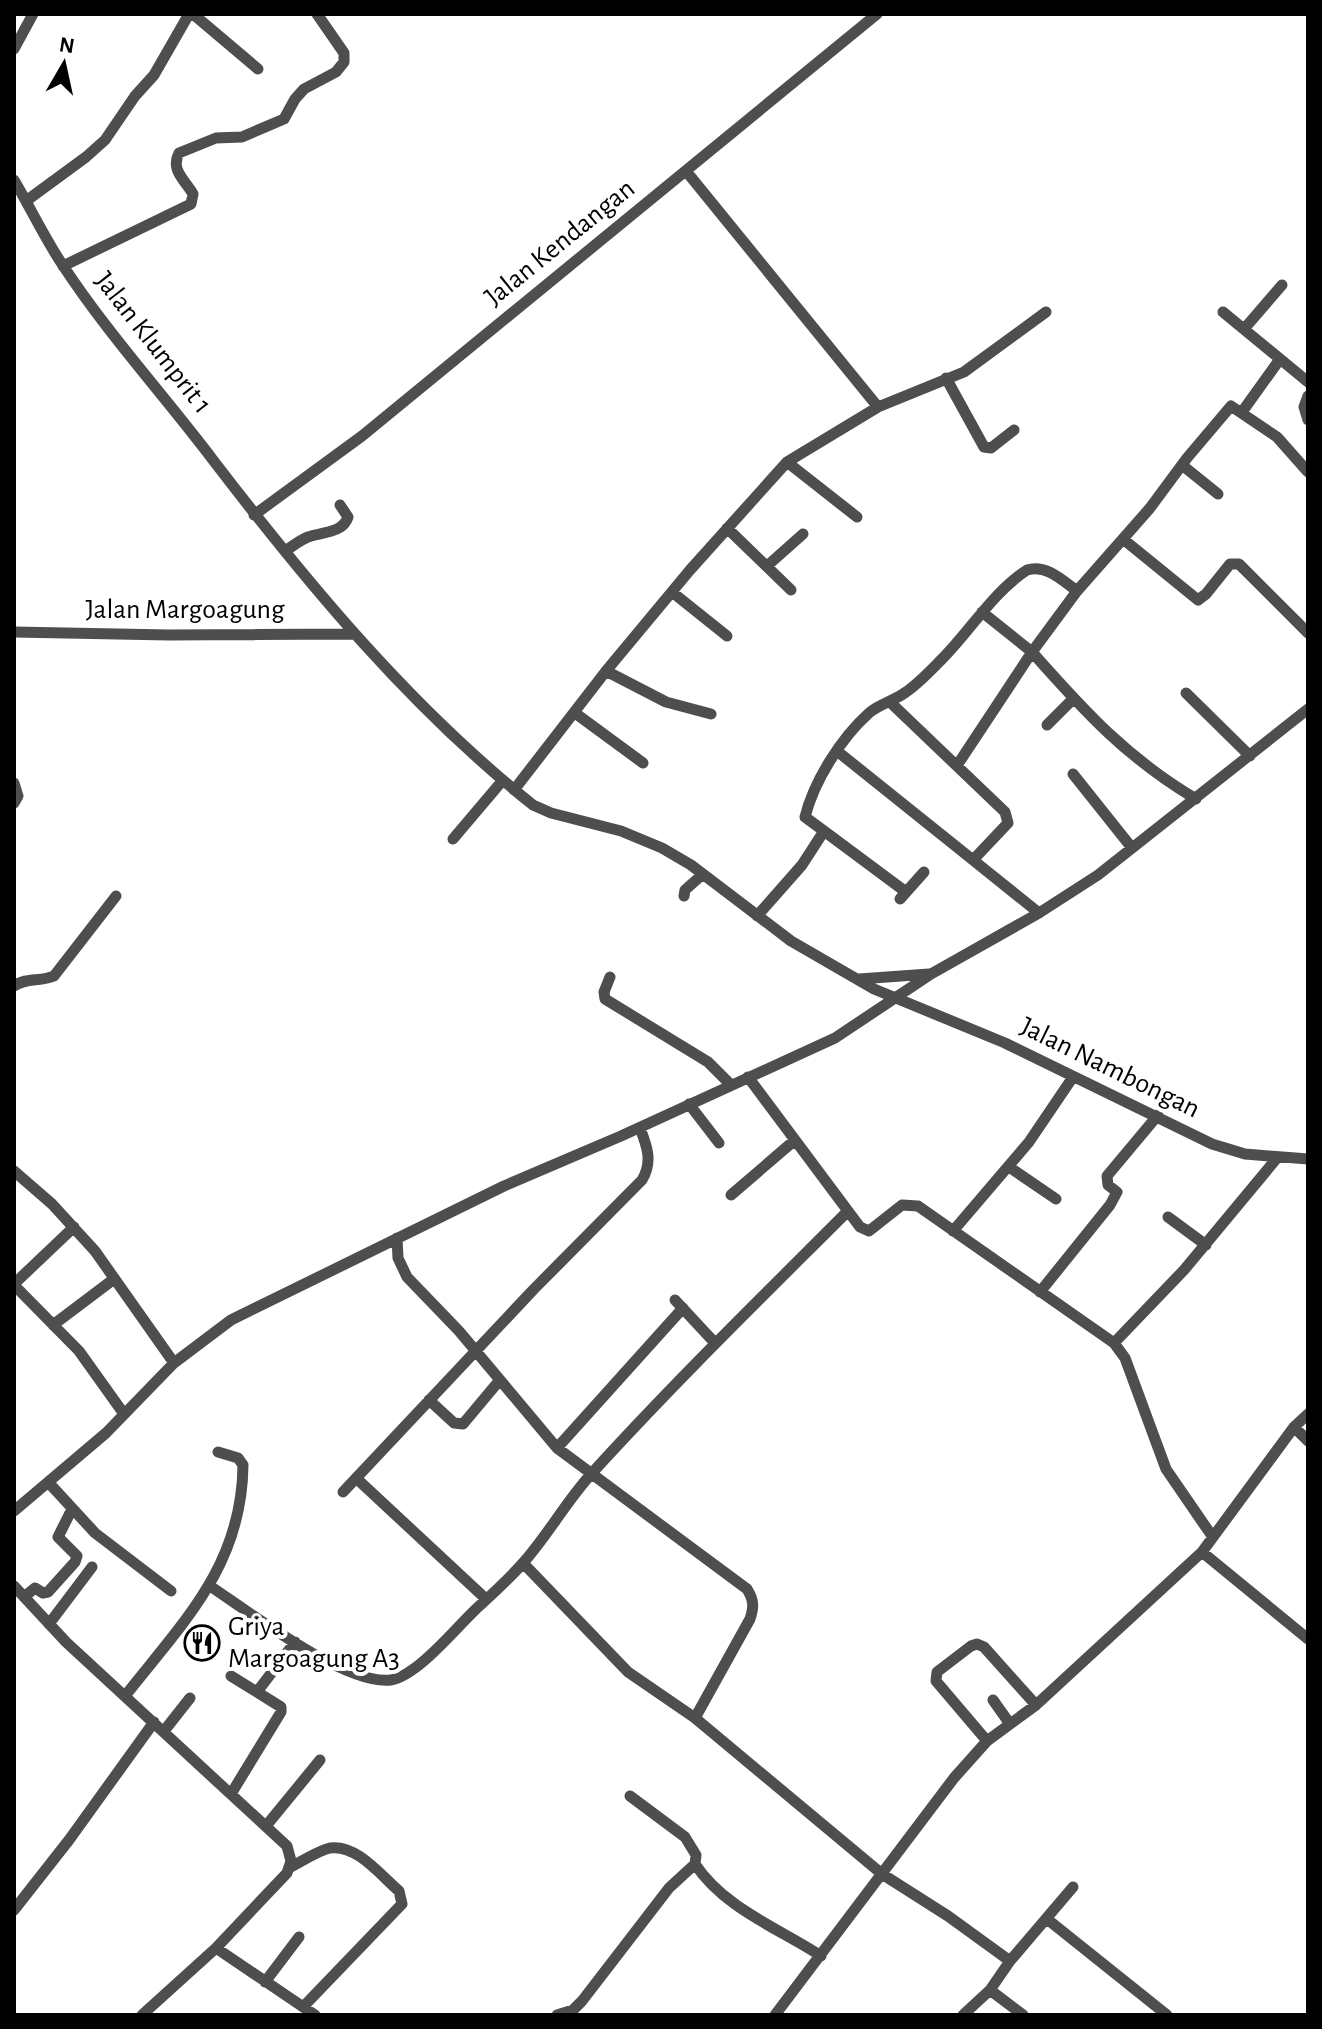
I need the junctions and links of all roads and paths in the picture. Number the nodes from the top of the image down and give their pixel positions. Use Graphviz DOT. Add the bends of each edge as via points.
graph roads {
  1 [pos="33,14"];
  2 [pos="191,14"];
  3 [pos="317,14"];
  4 [pos="877,14"];
  5 [pos="14,49"];
  6 [pos="258,69"];
  7 [pos="686,171"];
  8 [pos="14,180"];
  9 [pos="26,201"];
  10 [pos="63,266"];
  11 [pos="1282,285"];
  12 [pos="1046,312"];
  13 [pos="1223,312"];
  14 [pos="1244,329"];
  15 [pos="1280,359"];
  16 [pos="946,378"];
  17 [pos="1308,382"];
  18 [pos="1308,396"];
  19 [pos="878,407"];
  20 [pos="1242,412"];
  21 [pos="1308,420"];
  22 [pos="1014,430"];
  23 [pos="787,462"];
  24 [pos="1182,465"];
  25 [pos="1307,467"];
  26 [pos="1218,494"];
  27 [pos="340,505"];
  28 [pos="254,515"];
  29 [pos="857,517"];
  30 [pos="727,528"];
  31 [pos="803,534"];
  32 [pos="1123,539"];
  33 [pos="285,551"];
  34 [pos="767,566"];
  35 [pos="791,590"];
  36 [pos="1077,591"];
  37 [pos="672,592"];
  38 [pos="982,612"];
  39 [pos="14,632"];
  40 [pos="1308,633"];
  41 [pos="355,634"];
  42 [pos="727,636"];
  43 [pos="1032,652"];
  44 [pos="606,671"];
  45 [pos="1186,693"];
  46 [pos="1073,699"];
  47 [pos="890,702"];
  48 [pos="1308,709"];
  49 [pos="575,713"];
  50 [pos="711,714"];
  51 [pos="1047,725"];
  52 [pos="837,751"];
  53 [pos="1250,756"];
  54 [pos="643,763"];
  55 [pos="958,764"];
  56 [pos="1073,774"];
  57 [pos="503,780"];
  58 [pos="14,783"];
  59 [pos="514,790"];
  60 [pos="1196,799"];
  61 [pos="14,803"];
  62 [pos="824,831"];
  63 [pos="453,839"];
  64 [pos="1132,848"];
  65 [pos="973,860"];
  66 [pos="924,872"];
  67 [pos="703,874"];
  68 [pos="116,896"];
  69 [pos="684,896"];
  70 [pos="1039,913"];
  71 [pos="757,916"];
  72 [pos="931,974"];
  73 [pos="610,977"];
  74 [pos="858,979"];
  75 [pos="14,986"];
  76 [pos="896,999"];
  77 [pos="748,1077"];
  78 [pos="1073,1077"];
  79 [pos="731,1085"];
  80 [pos="689,1104"];
  81 [pos="1158,1115"];
  82 [pos="640,1128"];
  83 [pos="795,1140"];
  84 [pos="719,1143"];
  85 [pos="1277,1158"];
  86 [pos="1308,1159"];
  87 [pos="1009,1167"];
  88 [pos="14,1171"];
  89 [pos="731,1195"];
  90 [pos="1056,1199"];
  91 [pos="848,1211"];
  92 [pos="1168,1217"];
  93 [pos="74,1227"];
  94 [pos="953,1231"];
  95 [pos="394,1244"];
  96 [pos="1206,1245"];
  97 [pos="114,1279"];
  98 [pos="14,1285"];
  99 [pos="1040,1292"];
  100 [pos="53,1325"];
  101 [pos="715,1343"];
  102 [pos="1114,1343"];
  103 [pos="474,1351"];
  104 [pos="174,1363"];
  105 [pos="499,1381"];
  106 [pos="429,1400"];
  107 [pos="124,1414"];
  108 [pos="1308,1414"];
  109 [pos="1294,1427"];
  110 [pos="1308,1441"];
  111 [pos="557,1448"];
  112 [pos="218,1452"];
  113 [pos="590,1475"];
  114 [pos="356,1478"];
  115 [pos="49,1483"];
  116 [pos="343,1492"];
  117 [pos="72,1509"];
  118 [pos="14,1511"];
  119 [pos="1212,1536"];
  120 [pos="1202,1552"];
  121 [pos="523,1563"];
  122 [pos="92,1567"];
  123 [pos="14,1586"];
  124 [pos="210,1586"];
  125 [pos="171,1591"];
  126 [pos="24,1597"];
  127 [pos="486,1599"];
  128 [pos="49,1624"];
  129 [pos="1308,1639"];
  130 [pos="295,1642"];
  131 [pos="231,1676"];
  132 [pos="257,1692"];
  133 [pos="125,1696"];
  134 [pos="190,1698"];
  135 [pos="993,1700"];
  136 [pos="1036,1705"];
  137 [pos="695,1718"];
  138 [pos="154,1722"];
  139 [pos="1010,1724"];
  140 [pos="164,1731"];
  141 [pos="987,1741"];
  142 [pos="320,1760"];
  143 [pos="231,1794"];
  144 [pos="630,1796"];
  145 [pos="266,1826"];
  146 [pos="695,1864"];
  147 [pos="289,1868"];
  148 [pos="882,1874"];
  149 [pos="1073,1887"];
  150 [pos="14,1910"];
  151 [pos="1047,1919"];
  152 [pos="299,1937"];
  153 [pos="216,1948"];
  154 [pos="821,1956"];
  155 [pos="1010,1961"];
  156 [pos="265,1982"];
  157 [pos="990,1990"];
  158 [pos="303,2007"];
  159 [pos="142,2015"];
  160 [pos="315,2015"];
  161 [pos="557,2015"];
  162 [pos="775,2015"];
  163 [pos="963,2015"];
  164 [pos="1023,2015"];
  165 [pos="1167,2015"];
  1 -- 5 [label="street"];
  2 -- 6 [label="street"];
  2 -- 9 [label="street" via="105,140"];
  3 -- 10 [label="street" via="344,53 336,72 304,89 284,119 242,137 216,138 179,153 177,172 193,194 191,204"];
  4 -- 7 [label="street, Jalan Kendangan"];
  7 -- 19 [label="street"];
  7 -- 28 [label="street, Jalan Kendangan" via="362,436"];
  8 -- 9 [label="street, Jalan Klumprit 1"];
  9 -- 10 [label="street, Jalan Klumprit 1"];
  10 -- 28 [label="street, Jalan Klumprit 1"];
  11 -- 14 [label="street"];
  12 -- 16 [label="street" via="964,372"];
  13 -- 14 [label="street"];
  14 -- 15 [label="street"];
  15 -- 17 [label="street"];
  15 -- 20 [label="street"];
  16 -- 19 [label="street"];
  16 -- 22 [label="street" via="984,447 991,448"];
  18 -- 21 [label="street"];
  19 -- 23 [label="street"];
  20 -- 24 [label="street" via="1231,406"];
  20 -- 25 [label="street"];
  23 -- 29 [label="street"];
  23 -- 30 [label="street"];
  24 -- 26 [label="street"];
  24 -- 32 [label="street"];
  27 -- 33 [label="street" via="347,523"];
  28 -- 33 [label="street, Jalan Klumprit 1"];
  30 -- 34 [label="street"];
  30 -- 37 [label="street"];
  31 -- 34 [label="street"];
  32 -- 36 [label="street"];
  32 -- 40 [label="street" via="1198,600 1230,564 1239,564"];
  33 -- 41 [label="street, Jalan Klumprit 1"];
  34 -- 35 [label="street"];
  36 -- 38 [label="street" via="1055,575 1032,568"];
  36 -- 43 [label="street"];
  37 -- 42 [label="street"];
  37 -- 44 [label="street"];
  38 -- 43 [label="street"];
  38 -- 47 [label="street" via="931,671"];
  39 -- 41 [label="street, Jalan Margoagung"];
  41 -- 57 [label="street, Jalan Klumprit 1"];
  43 -- 46 [label="street"];
  43 -- 55 [label="street"];
  44 -- 49 [label="street"];
  44 -- 50 [label="street" via="666,702"];
  45 -- 53 [label="street"];
  46 -- 51 [label="street"];
  46 -- 60 [label="street" via="1128,753"];
  47 -- 52 [label="street" via="870,712"];
  47 -- 55 [label="street"];
  48 -- 53 [label="street"];
  49 -- 54 [label="street"];
  49 -- 59 [label="street"];
  52 -- 62 [label="street" via="823,770 805,815"];
  52 -- 65 [label="street"];
  53 -- 60 [label="street"];
  55 -- 65 [label="street" via="1009,820"];
  56 -- 64 [label="street"];
  57 -- 59 [label="street, Jalan Klumprit 1"];
  57 -- 63 [label="street"];
  58 -- 61 [label="street"];
  59 -- 67 [label="street, Jalan Nambongan" via="551,813 640,837"];
  60 -- 64 [label="street"];
  62 -- 66 [label="street" via="903,896"];
  62 -- 71 [label="street"];
  64 -- 70 [label="street"];
  65 -- 70 [label="street"];
  67 -- 69 [label="street"];
  67 -- 71 [label="street, Jalan Nambongan"];
  68 -- 75 [label="street" via="54,976"];
  70 -- 72 [label="street"];
  71 -- 74 [label="street, Jalan Nambongan"];
  72 -- 74 [label="street"];
  72 -- 76 [label="street"];
  73 -- 79 [label="street" via="605,999 708,1062"];
  74 -- 76 [label="street, Jalan Nambongan"];
  76 -- 77 [label="street" via="835,1038"];
  76 -- 78 [label="street, Jalan Nambongan"];
  77 -- 79 [label="street"];
  77 -- 83 [label="street"];
  78 -- 81 [label="street, Jalan Nambongan"];
  78 -- 87 [label="street"];
  79 -- 80 [label="street"];
  80 -- 82 [label="street"];
  80 -- 84 [label="street"];
  81 -- 85 [label="street, Jalan Nambongan" via="1224,1149"];
  81 -- 99 [label="street" via="1107,1176 1106,1182 1117,1192 1110,1205"];
  82 -- 95 [label="street" via="504,1186"];
  82 -- 103 [label="street" via="649,1157 642,1180"];
  83 -- 89 [label="street"];
  83 -- 91 [label="street"];
  85 -- 86 [label="street, Jalan Nambongan"];
  85 -- 96 [label="street"];
  87 -- 90 [label="street"];
  87 -- 94 [label="street"];
  88 -- 93 [label="street"];
  91 -- 94 [label="street" via="869,1231 912,1203"];
  91 -- 101 [label="street"];
  92 -- 96 [label="street"];
  93 -- 97 [label="street"];
  93 -- 98 [label="street"];
  94 -- 99 [label="street"];
  95 -- 103 [label="street" via="407,1277"];
  95 -- 104 [label="street" via="231,1320"];
  96 -- 102 [label="street"];
  97 -- 100 [label="street"];
  97 -- 104 [label="street"];
  98 -- 100 [label="street"];
  99 -- 102 [label="street"];
  100 -- 107 [label="street" via="79,1351"];
  101 -- 111 [label="street" via="679,1304"];
  101 -- 113 [label="street"];
  102 -- 119 [label="street" via="1125,1358 1166,1469"];
  103 -- 105 [label="street"];
  103 -- 106 [label="street"];
  104 -- 107 [label="street"];
  105 -- 106 [label="street" via="463,1424 454,1423"];
  105 -- 111 [label="street"];
  106 -- 114 [label="street"];
  107 -- 115 [label="street"];
  108 -- 109 [label="street"];
  109 -- 110 [label="street"];
  109 -- 119 [label="street"];
  111 -- 113 [label="street"];
  112 -- 124 [label="street" via="238,1458 243,1473 232,1535"];
  113 -- 121 [label="street"];
  113 -- 137 [label="street" via="751,1595 750,1619"];
  114 -- 116 [label="street"];
  114 -- 127 [label="street"];
  115 -- 117 [label="street"];
  115 -- 118 [label="street"];
  117 -- 125 [label="street" via="107,1544"];
  117 -- 126 [label="street" via="58,1537 77,1556 75,1562 48,1592 35,1588"];
  119 -- 120 [label="street"];
  120 -- 129 [label="street"];
  120 -- 136 [label="street"];
  121 -- 127 [label="street"];
  121 -- 137 [label="street" via="628,1672"];
  122 -- 128 [label="street"];
  123 -- 126 [label="street"];
  124 -- 130 [label="street"];
  124 -- 133 [label="street"];
  126 -- 128 [label="street"];
  127 -- 130 [label="street" via="422,1661 391,1680 347,1671"];
  128 -- 133 [label="street"];
  130 -- 132 [label="street"];
  131 -- 132 [label="street"];
  132 -- 143 [label="street" via="281,1712"];
  133 -- 138 [label="street"];
  134 -- 140 [label="street"];
  135 -- 139 [label="street"];
  136 -- 139 [label="street"];
  136 -- 141 [label="street" via="984,1647 971,1646 937,1672 936,1681"];
  137 -- 148 [label="street"];
  138 -- 140 [label="street"];
  138 -- 150 [label="street"];
  139 -- 141 [label="street"];
  140 -- 143 [label="street"];
  141 -- 148 [label="street"];
  142 -- 145 [label="street"];
  143 -- 145 [label="street"];
  144 -- 146 [label="street" via="685,1837 696,1855"];
  145 -- 147 [label="street" via="287,1846"];
  146 -- 154 [label="street" via="725,1897"];
  146 -- 161 [label="street" via="669,1888 582,2001"];
  147 -- 153 [label="street"];
  147 -- 158 [label="street" via="330,1848 345,1850 362,1857 402,1898 402,1904"];
  148 -- 154 [label="street"];
  148 -- 155 [label="street"];
  149 -- 151 [label="street"];
  151 -- 155 [label="street"];
  151 -- 165 [label="street"];
  152 -- 156 [label="street"];
  153 -- 156 [label="street"];
  153 -- 159 [label="street"];
  154 -- 162 [label="street"];
  155 -- 157 [label="street"];
  156 -- 158 [label="street"];
  157 -- 163 [label="street"];
  157 -- 164 [label="street"];
  158 -- 160 [label="street"];
}
